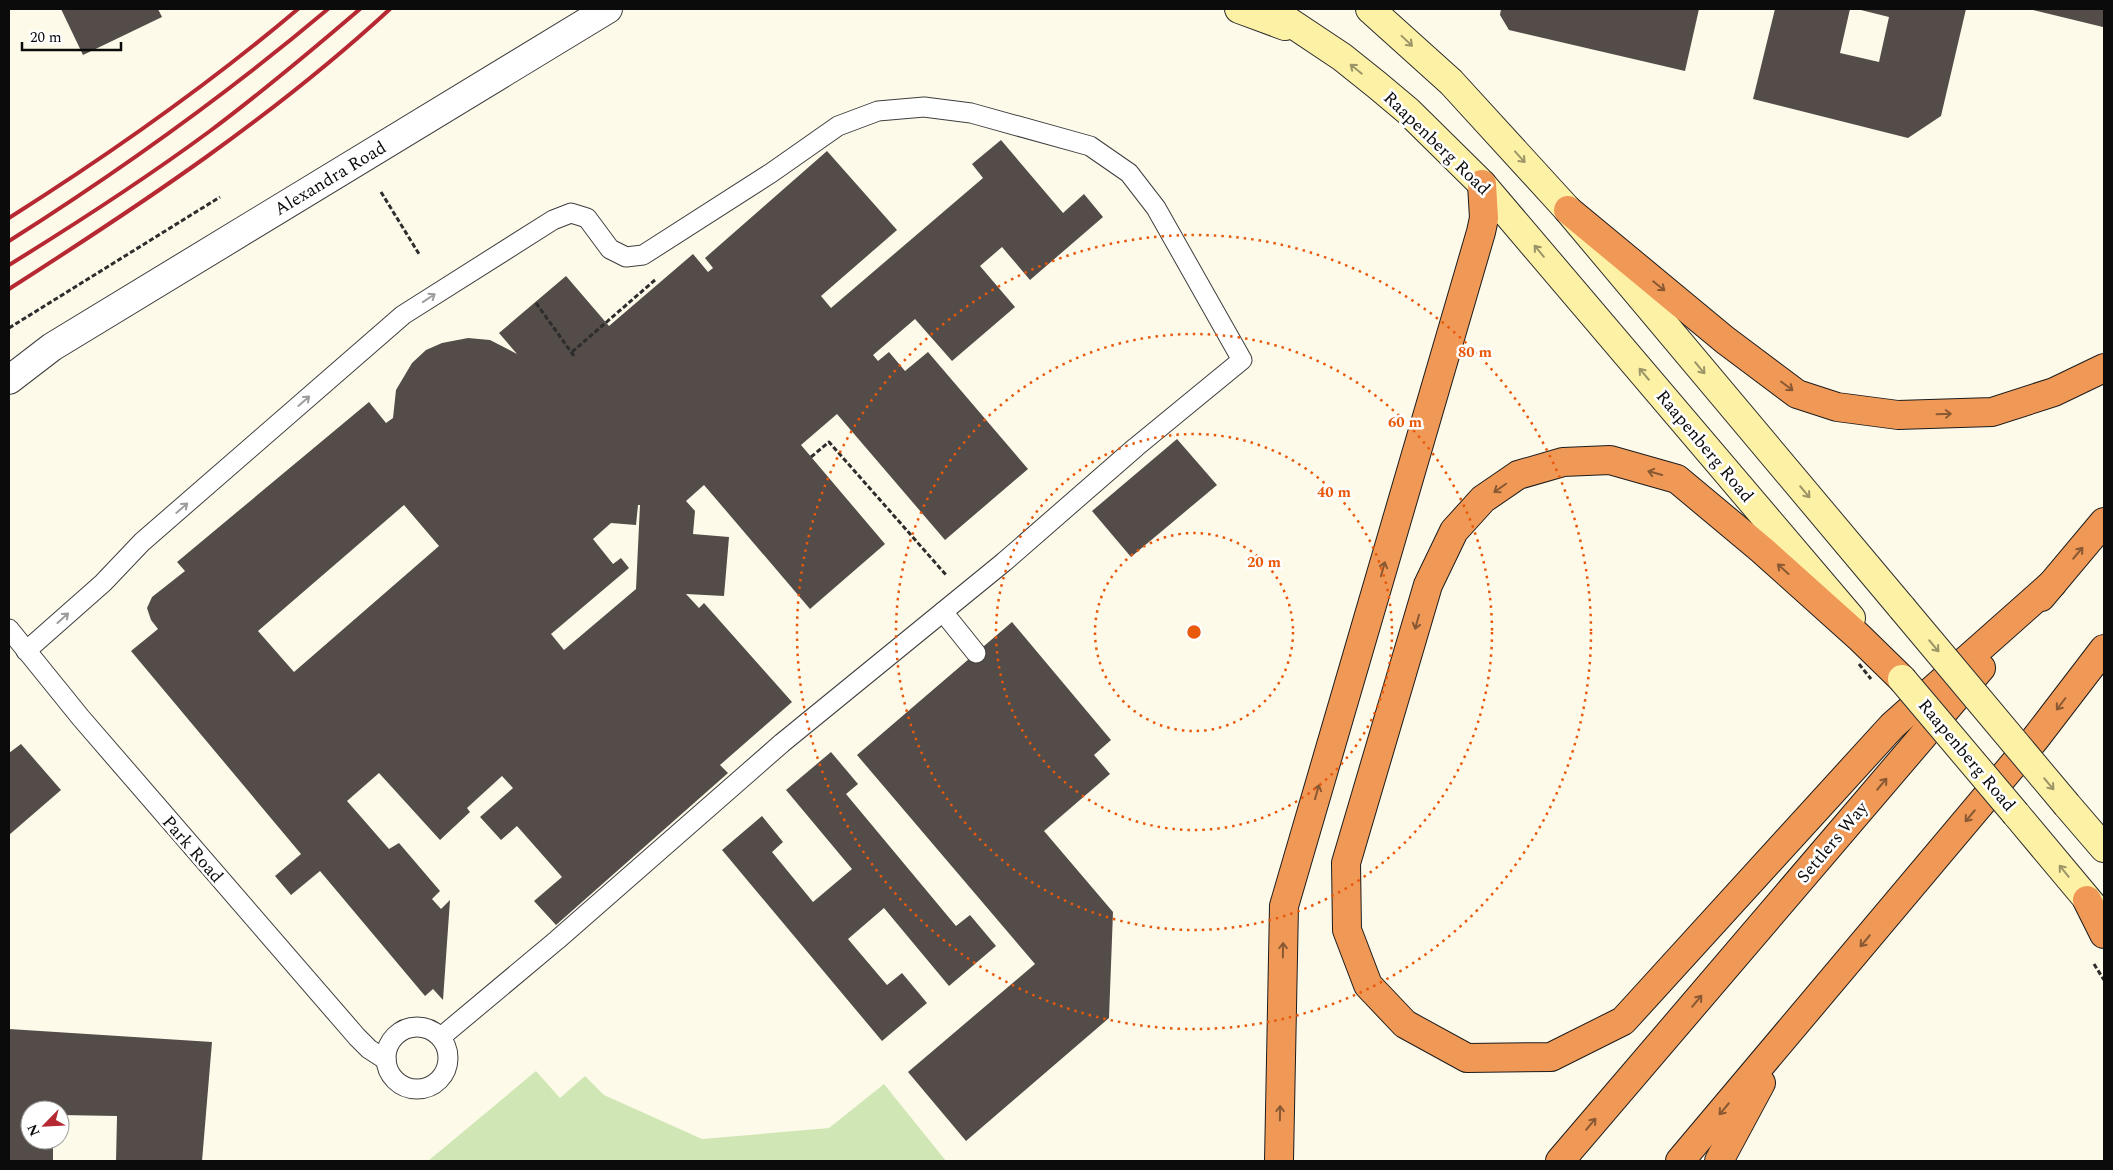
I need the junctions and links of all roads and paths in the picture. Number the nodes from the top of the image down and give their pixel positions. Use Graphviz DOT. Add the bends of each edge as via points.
graph roads {
  1 [pos="608,9"];
  2 [pos="1239,9"];
  3 [pos="1270,9"];
  4 [pos="1370,9"];
  5 [pos="1312,36"];
  6 [pos="1482,184"];
  7 [pos="381,192"];
  8 [pos="220,197"];
  9 [pos="1568,210"];
  10 [pos="419,254"];
  11 [pos="536,303"];
  12 [pos="606,323"];
  13 [pos="9,328"];
  14 [pos="52,347"];
  15 [pos="9,363"];
  16 [pos="2104,368"];
  17 [pos="9,380"];
  18 [pos="811,457"];
  19 [pos="2104,522"];
  20 [pos="2052,584"];
  21 [pos="963,595"];
  22 [pos="942,612"];
  23 [pos="9,629"];
  24 [pos="1870,644"];
  25 [pos="2104,648"];
  26 [pos="26,651"];
  27 [pos="976,653"];
  28 [pos="2096,663"];
  29 [pos="1902,679"];
  30 [pos="2104,848"];
  31 [pos="2087,900"];
  32 [pos="2104,920"];
  33 [pos="2104,934"];
  34 [pos="1788,1031"];
  35 [pos="441,1037"];
  36 [pos="386,1060"];
  37 [pos="1279,1161"];
  38 [pos="1560,1161"];
  39 [pos="1680,1161"];
  40 [pos="1719,1161"];
  1 -- 14 [label="street, Alexandra Road"];
  2 -- 5 [label="main road"];
  3 -- 5 [label="main road, Raapenberg Road"];
  4 -- 9 [label="main road, one-way" via="1451,82"];
  6 -- 5 [label="main road, Raapenberg Road, one-way" via="1408,111"];
  24 -- 6 [label="main road, Raapenberg Road, one-way"];
  37 -- 6 [label="highway, one-way" via="1284,906 1479,240 1484,218"];
  7 -- 10 [label="path"];
  8 -- 13 [label="path"];
  9 -- 16 [label="highway, one-way" via="1725,340 1797,394 1837,407 1898,415 1992,412 2054,392"];
  9 -- 30 [label="main road, one-way, bridge"];
  11 -- 12 [label="path" via="573,354"];
  14 -- 15 [label="street, Alexandra Road"];
  14 -- 17 [label="street, Alexandra Road"];
  18 -- 21 [label="path" via="829,442"];
  20 -- 19 [label="highway, Settlers Way, one-way"];
  24 -- 20 [label="highway, one-way" via="1677,479 1610,460 1562,462 1518,475 1483,500 1454,531 1428,585 1346,863 1347,930 1368,985 1406,1024 1467,1058 1551,1057 1623,1021 1892,726"];
  38 -- 20 [label="highway, Settlers Way, one-way"];
  21 -- 22 [label="lane"];
  26 -- 21 [label="lane, one-way" via="103,583 142,542 403,315 554,220 572,213 587,218 610,248 626,257 643,255 838,126 878,112 924,107 971,113 1090,146 1129,173 1156,208 1242,360"];
  22 -- 27 [label="lane"];
  22 -- 35 [label="lane" via="782,743"];
  23 -- 26 [label="lane, Park Road"];
  24 -- 29 [label="highway"];
  25 -- 28 [label="highway"];
  26 -- 36 [label="lane, Park Road" via="357,1038"];
  28 -- 34 [label="highway, one-way"];
  31 -- 29 [label="main road, Raapenberg Road, one-way, bridge"];
  31 -- 32 [label="main road, Raapenberg Road"];
  31 -- 33 [label="highway"];
  34 -- 39 [label="highway, one-way"];
  34 -- 40 [label="highway"];
  35 -- 36 [label="lane" via="418,1026 405,1028 388,1047"];
  35 -- 36 [label="lane" via="447,1048 448,1062 444,1074 435,1084 424,1089 398,1083"];
}
